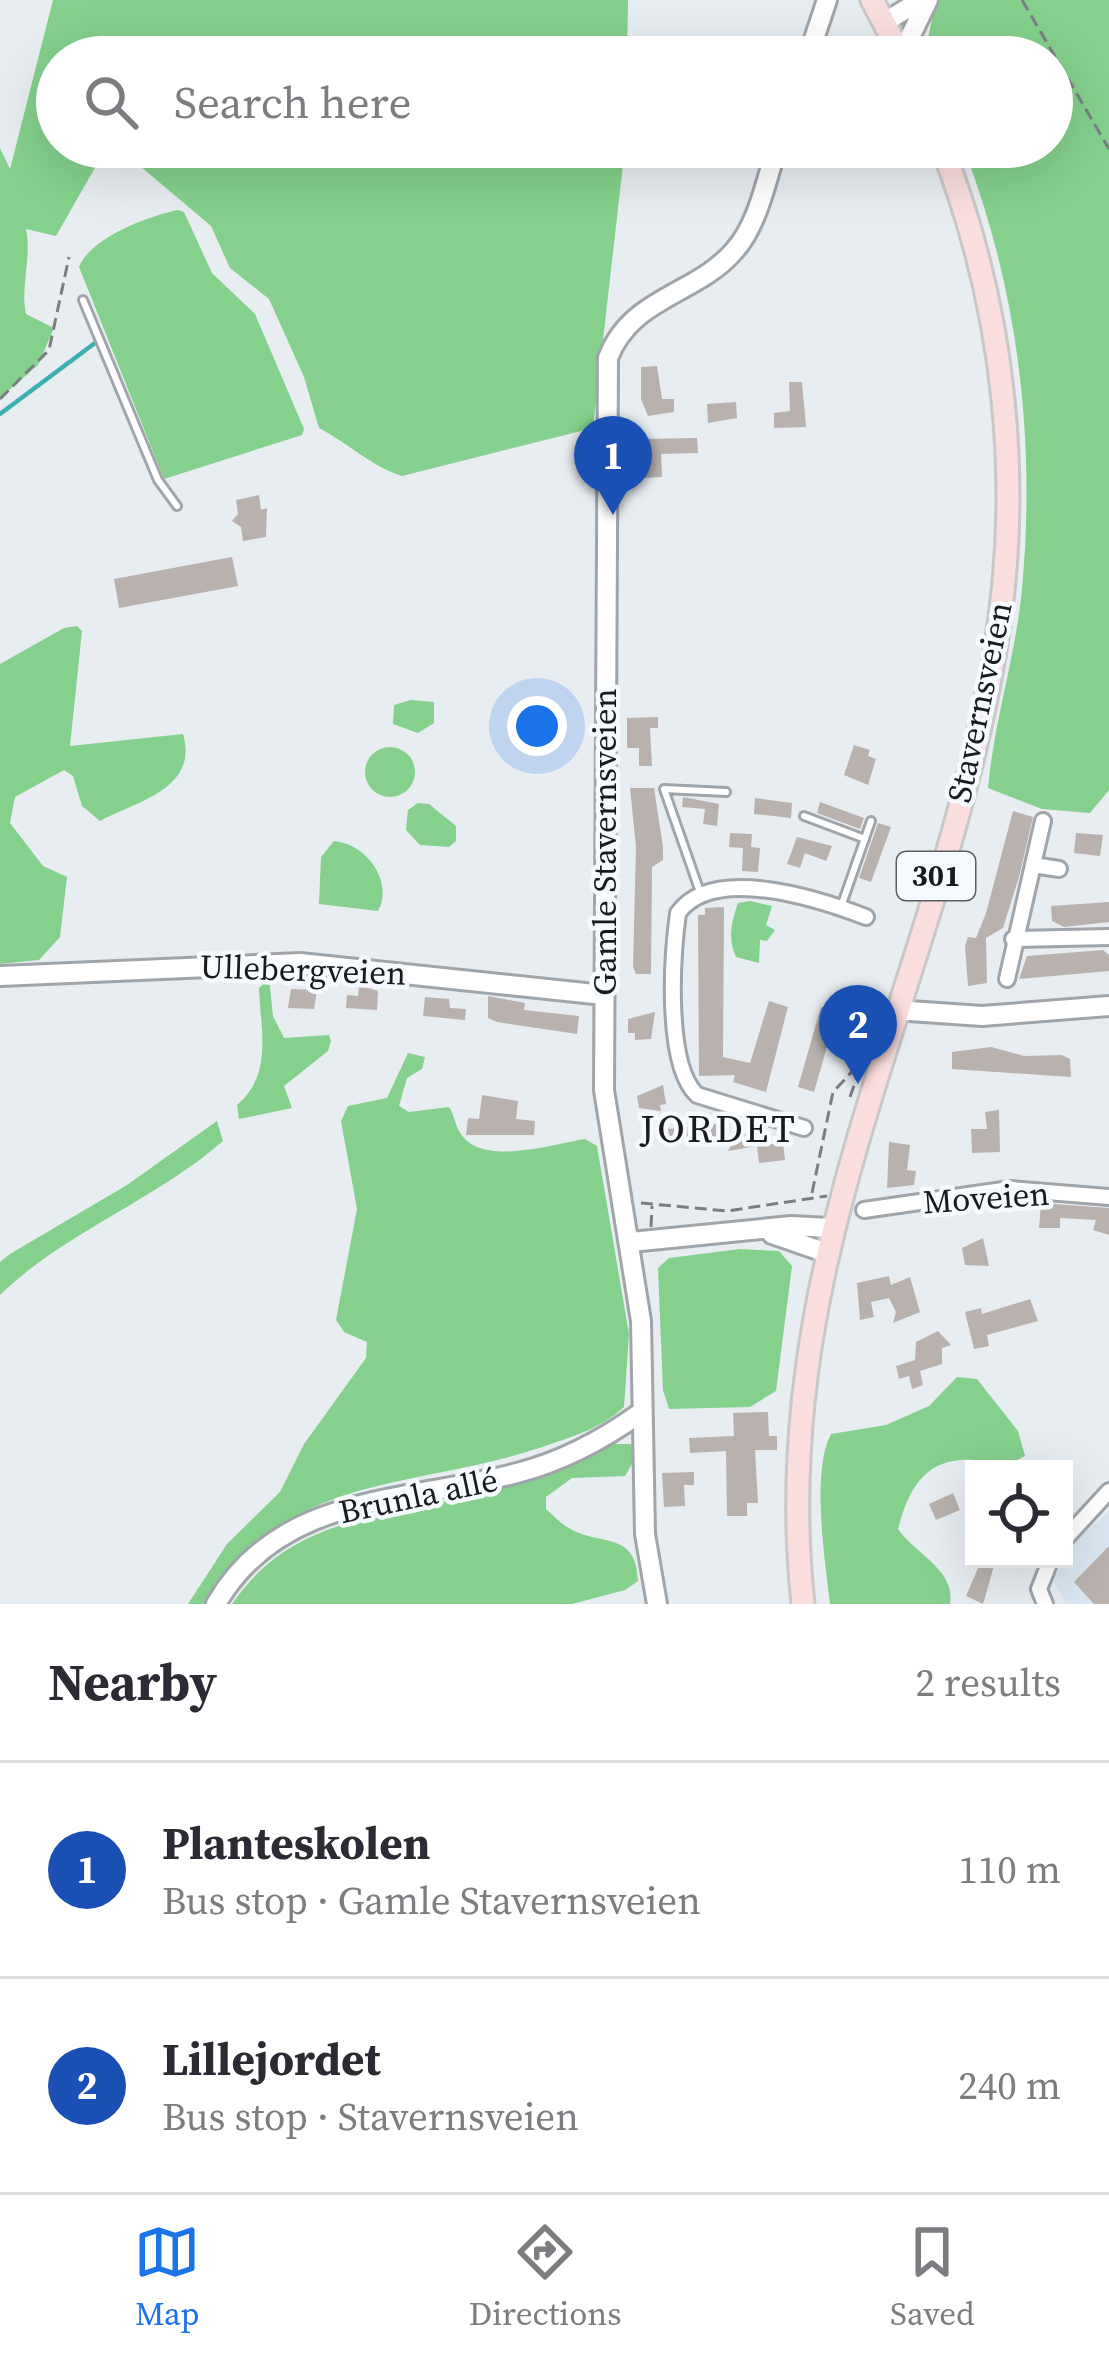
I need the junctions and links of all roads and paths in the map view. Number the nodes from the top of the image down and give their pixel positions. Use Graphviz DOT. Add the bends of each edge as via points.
graph roads {
  1 [pos="827,0"];
  2 [pos="872,0"];
  3 [pos="925,0"];
  4 [pos="1022,0"];
  5 [pos="885,22"];
  6 [pos="815,36"];
  7 [pos="892,36"];
  8 [pos="910,36"];
  9 [pos="1043,36"];
  10 [pos="1073,87"];
  11 [pos="1109,149"];
  12 [pos="769,168"];
  13 [pos="949,168"];
  14 [pos="69,257"];
  15 [pos="83,300"];
  16 [pos="0,399"];
  17 [pos="177,506"];
  18 [pos="726,792"];
  19 [pos="804,816"];
  20 [pos="872,821"];
  21 [pos="1043,821"];
  22 [pos="865,839"];
  23 [pos="1033,865"];
  24 [pos="1059,869"];
  25 [pos="700,892"];
  26 [pos="841,908"];
  27 [pos="866,917"];
  28 [pos="1109,937"];
  29 [pos="1013,939"];
  30 [pos="0,976"];
  31 [pos="1007,979"];
  32 [pos="604,995"];
  33 [pos="898,1000"];
  34 [pos="1109,1006"];
  35 [pos="862,1061"];
  36 [pos="804,1128"];
  37 [pos="828,1196"];
  38 [pos="813,1197"];
  39 [pos="1109,1197"];
  40 [pos="621,1204"];
  41 [pos="652,1204"];
  42 [pos="864,1210"];
  43 [pos="830,1228"];
  44 [pos="761,1232"];
  45 [pos="651,1234"];
  46 [pos="631,1243"];
  47 [pos="824,1252"];
  48 [pos="640,1413"];
  49 [pos="1109,1491"];
  50 [pos="1073,1530"];
  51 [pos="1047,1568"];
  52 [pos="216,1604"];
  53 [pos="657,1604"];
  54 [pos="803,1604"];
  55 [pos="1045,1604"];
  1 -- 6 [label="street"];
  2 -- 5 [label="main road"];
  3 -- 5 [label="street"];
  3 -- 8 [label="street"];
  4 -- 9 [label="path"];
  5 -- 7 [label="main road"];
  10 -- 11 [label="path"];
  12 -- 32 [label="street, Gamle Stavernsveien" via="738,247 633,319 608,358"];
  13 -- 33 [label="main road, Stavernsveien / 301" via="996,343 1007,523 983,708"];
  14 -- 16 [label="path" via="49,350"];
  15 -- 17 [label="lane" via="158,480"];
  18 -- 25 [label="lane" via="664,789"];
  19 -- 22 [label="lane"];
  20 -- 22 [label="lane"];
  21 -- 23 [label="street"];
  22 -- 26 [label="lane"];
  23 -- 24 [label="street"];
  23 -- 29 [label="street"];
  25 -- 26 [label="street" via="761,892"];
  25 -- 36 [label="street" via="678,913 675,933 678,1068 697,1095"];
  26 -- 27 [label="street"];
  28 -- 29 [label="street"];
  29 -- 31 [label="street"];
  30 -- 32 [label="street, Ullebergveien" via="300,963"];
  32 -- 40 [label="street, Gamle Stavernsveien" via="604,1090"];
  33 -- 34 [label="street" via="982,1016"];
  33 -- 43 [label="main road, Stavernsveien / 301"];
  35 -- 38 [label="path" via="833,1092"];
  37 -- 38 [label="path"];
  38 -- 41 [label="path" via="727,1211"];
  39 -- 42 [label="street, Moveien" via="1010,1189"];
  40 -- 41 [label="path"];
  40 -- 46 [label="street, Gamle Stavernsveien"];
  41 -- 45 [label="path"];
  43 -- 44 [label="street"];
  43 -- 47 [label="main road, Stavernsveien / 301"];
  44 -- 46 [label="street"];
  44 -- 47 [label="street"];
  46 -- 48 [label="street, Gamle Stavernsveien"];
  47 -- 54 [label="main road, Stavernsveien / 301" via="800,1430"];
  48 -- 52 [label="street, Brunla allé" via="532,1469 367,1501 309,1522 249,1561"];
  48 -- 53 [label="street, Gamle Stavernsveien"];
  49 -- 50 [label="street"];
  51 -- 55 [label="street" via="1039,1589"];
}
